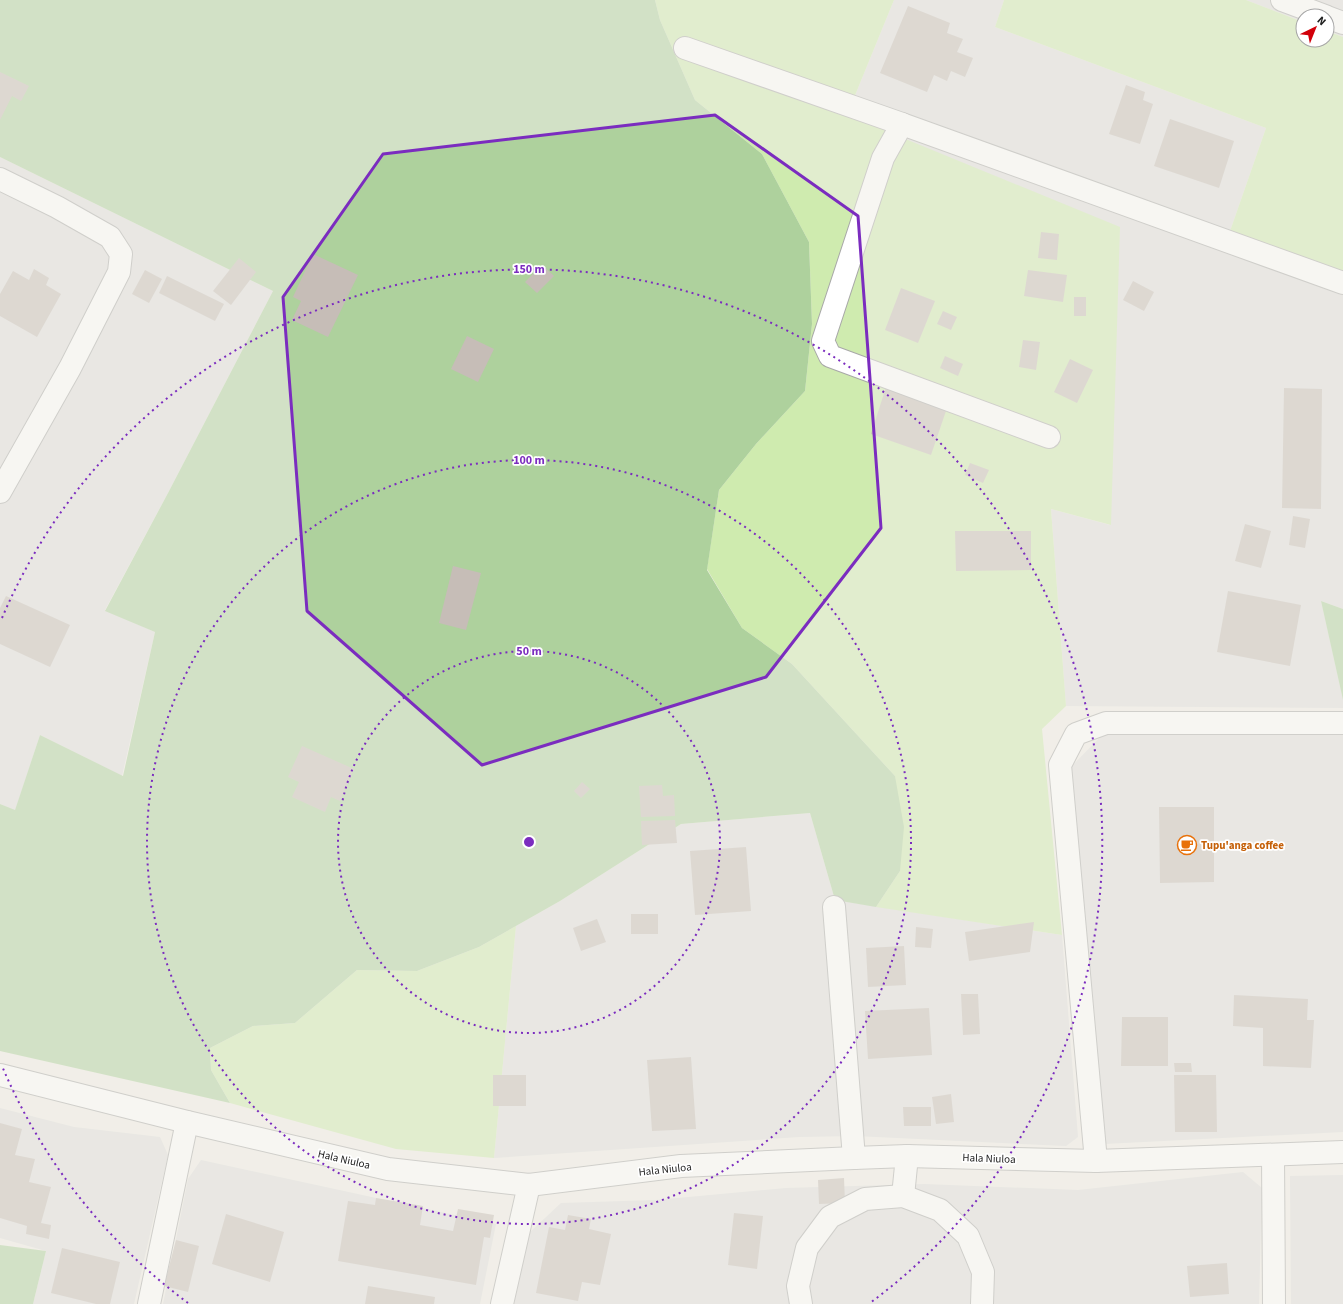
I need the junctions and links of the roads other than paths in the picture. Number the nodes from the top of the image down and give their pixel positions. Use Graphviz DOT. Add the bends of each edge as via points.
graph roads {
  1 [pos="1282,0"];
  2 [pos="1304,8"];
  3 [pos="685,48"];
  4 [pos="902,124"];
  5 [pos="0,179"];
  6 [pos="1343,283"];
  7 [pos="1049,437"];
  8 [pos="0,492"];
  9 [pos="1343,724"];
  10 [pos="834,907"];
  11 [pos="0,1075"];
  12 [pos="187,1122"];
  13 [pos="1343,1152"];
  14 [pos="1273,1155"];
  15 [pos="907,1156"];
  16 [pos="854,1158"];
  17 [pos="1096,1161"];
  18 [pos="528,1185"];
  19 [pos="903,1196"];
  20 [pos="149,1304"];
  21 [pos="502,1304"];
  22 [pos="801,1304"];
  23 [pos="982,1304"];
  24 [pos="1274,1304"];
  1 -- 2 [label="street"];
  3 -- 4 [label="street"];
  4 -- 6 [label="street"];
  4 -- 7 [label="street" via="883,158 823,341 830,356"];
  5 -- 8 [label="street" via="110,237 121,254 119,272 70,368"];
  9 -- 17 [label="street" via="1106,723 1076,734 1060,765"];
  10 -- 16 [label="street"];
  11 -- 12 [label="street, Hala Niuloa"];
  12 -- 18 [label="street, Hala Niuloa" via="388,1169"];
  12 -- 20 [label="street"];
  13 -- 14 [label="street, Hala Niuloa"];
  14 -- 17 [label="street, Hala Niuloa"];
  14 -- 24 [label="street"];
  15 -- 16 [label="street, Hala Niuloa"];
  15 -- 17 [label="street, Hala Niuloa"];
  15 -- 19 [label="street"];
  16 -- 18 [label="street, Hala Niuloa" via="681,1166"];
  18 -- 21 [label="street"];
  19 -- 22 [label="street" via="864,1199 830,1217 807,1248 798,1286"];
  19 -- 23 [label="street" via="940,1210 968,1236 983,1272"];
}
